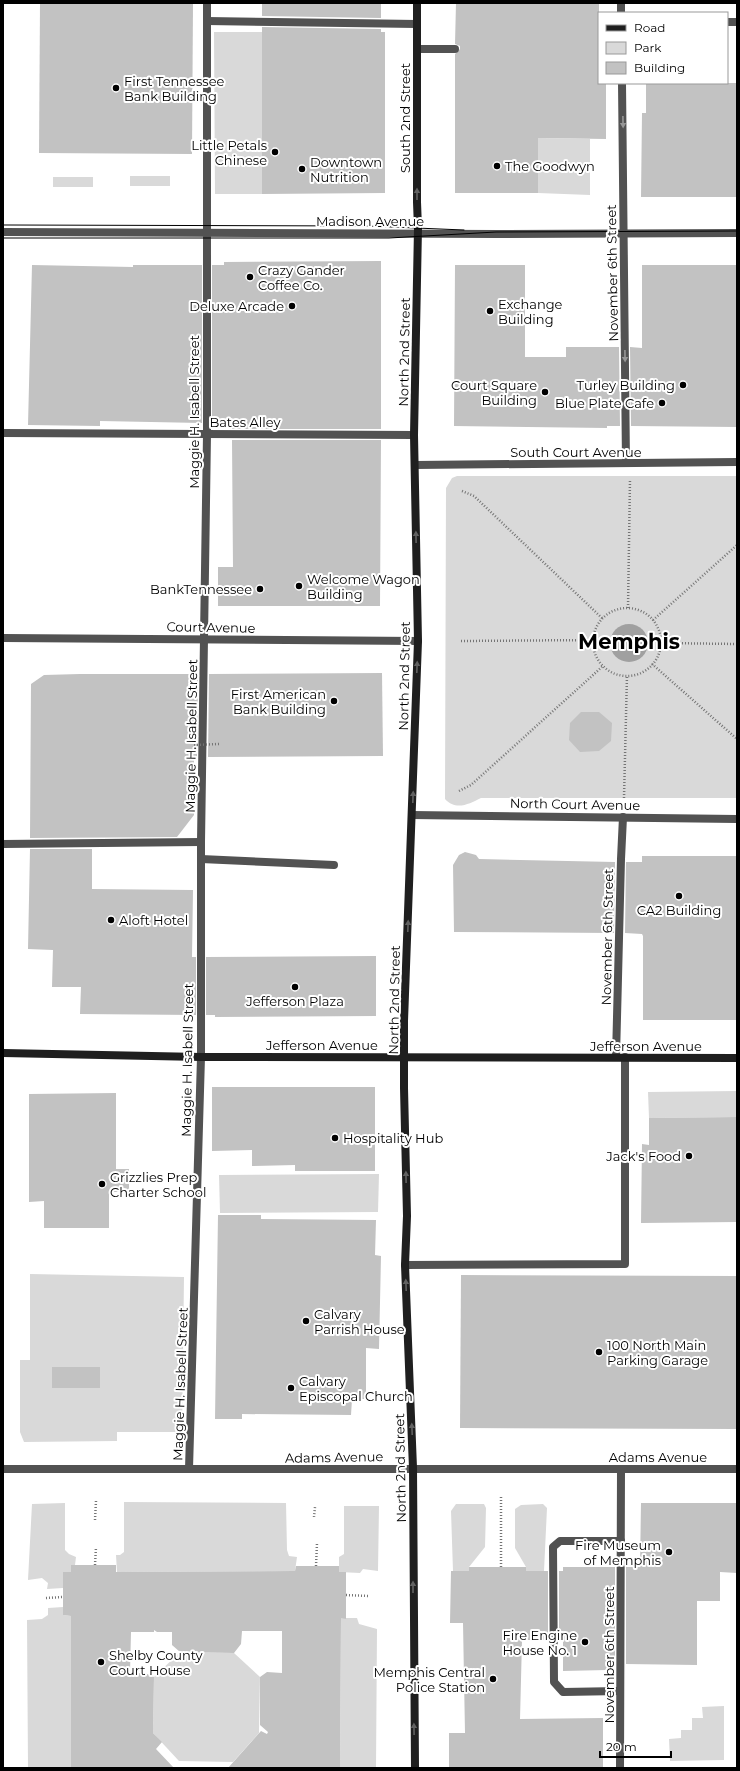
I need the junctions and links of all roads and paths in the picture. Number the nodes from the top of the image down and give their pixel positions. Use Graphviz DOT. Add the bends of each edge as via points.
graph roads {
  1 [pos="207,3"];
  2 [pos="417,3"];
  3 [pos="207,21"];
  4 [pos="417,24"];
  5 [pos="417,49"];
  6 [pos="455,49"];
  7 [pos="622,84"];
  8 [pos="3,232"];
  9 [pos="207,232"];
  10 [pos="737,232"];
  11 [pos="418,233"];
  12 [pos="624,233"];
  13 [pos="3,433"];
  14 [pos="206,434"];
  15 [pos="414,435"];
  16 [pos="737,462"];
  17 [pos="626,463"];
  18 [pos="415,465"];
  19 [pos="630,479"];
  20 [pos="462,491"];
  21 [pos="737,545"];
  22 [pos="628,608"];
  23 [pos="603,619"];
  24 [pos="653,620"];
  25 [pos="3,638"];
  26 [pos="204,640"];
  27 [pos="593,640"];
  28 [pos="418,641"];
  29 [pos="461,641"];
  30 [pos="661,643"];
  31 [pos="737,644"];
  32 [pos="652,664"];
  33 [pos="603,666"];
  34 [pos="627,675"];
  35 [pos="737,739"];
  36 [pos="219,744"];
  37 [pos="194,745"];
  38 [pos="459,792"];
  39 [pos="624,798"];
  40 [pos="412,815"];
  41 [pos="623,817"];
  42 [pos="737,819"];
  43 [pos="201,842"];
  44 [pos="3,844"];
  45 [pos="200,859"];
  46 [pos="334,864"];
  47 [pos="3,1053"];
  48 [pos="200,1057"];
  49 [pos="404,1058"];
  50 [pos="616,1058"];
  51 [pos="625,1058"];
  52 [pos="737,1058"];
  53 [pos="406,1265"];
  54 [pos="413,1468"];
  55 [pos="3,1469"];
  56 [pos="189,1469"];
  57 [pos="621,1469"];
  58 [pos="737,1469"];
  59 [pos="501,1497"];
  60 [pos="96,1502"];
  61 [pos="315,1507"];
  62 [pos="314,1517"];
  63 [pos="96,1520"];
  64 [pos="621,1541"];
  65 [pos="317,1543"];
  66 [pos="96,1547"];
  67 [pos="95,1565"];
  68 [pos="316,1566"];
  69 [pos="501,1567"];
  70 [pos="346,1596"];
  71 [pos="369,1596"];
  72 [pos="63,1597"];
  73 [pos="46,1598"];
  74 [pos="620,1691"];
  75 [pos="414,1768"];
  76 [pos="620,1768"];
  1 -- 3 [label="street, Maggie H. Isabell Street"];
  2 -- 4 [label="main road, South 2nd Street"];
  3 -- 4 [label="street"];
  3 -- 9 [label="street, Maggie H. Isabell Street"];
  4 -- 5 [label="main road, South 2nd Street"];
  5 -- 6 [label="street"];
  11 -- 5 [label="main road, South 2nd Street, one-way"];
  7 -- 12 [label="street, November 6th Street, one-way"];
  8 -- 9 [label="street, Madison Avenue"];
  9 -- 11 [label="street, Madison Avenue"];
  9 -- 14 [label="street, Maggie H. Isabell Street"];
  10 -- 12 [label="street, Madison Avenue"];
  11 -- 12 [label="street, Madison Avenue"];
  11 -- 15 [label="main road, North 2nd Street"];
  12 -- 17 [label="street, November 6th Street, one-way"];
  13 -- 14 [label="street, Bates Alley"];
  14 -- 15 [label="street, Bates Alley"];
  14 -- 26 [label="street, Maggie H. Isabell Street"];
  15 -- 18 [label="main road, North 2nd Street"];
  16 -- 17 [label="street, South Court Avenue"];
  17 -- 18 [label="street, South Court Avenue"];
  28 -- 18 [label="main road, North 2nd Street, one-way"];
  19 -- 22 [label="path"];
  20 -- 23 [label="path" via="474,496"];
  21 -- 24 [label="path"];
  22 -- 23 [label="path" via="616,610"];
  22 -- 24 [label="path" via="646,614"];
  23 -- 27 [label="path" via="595,630"];
  24 -- 30 [label="path"];
  25 -- 26 [label="street, Court Avenue"];
  26 -- 28 [label="street, Court Avenue"];
  26 -- 43 [label="street, Maggie H. Isabell Street"];
  27 -- 29 [label="path"];
  27 -- 33 [label="path" via="597,658"];
  40 -- 28 [label="main road, North 2nd Street, one-way"];
  30 -- 31 [label="path"];
  30 -- 32 [label="path"];
  32 -- 34 [label="path" via="641,672"];
  32 -- 35 [label="path"];
  33 -- 34 [label="path" via="611,672"];
  33 -- 38 [label="path" via="471,786"];
  34 -- 39 [label="path"];
  36 -- 37 [label="path, bridge"];
  40 -- 41 [label="street, North Court Avenue"];
  49 -- 40 [label="main road, North 2nd Street, one-way"];
  41 -- 42 [label="street, North Court Avenue"];
  41 -- 50 [label="street, November 6th Street"];
  43 -- 44 [label="street"];
  43 -- 45 [label="street, Maggie H. Isabell Street"];
  45 -- 46 [label="street"];
  45 -- 48 [label="street, Maggie H. Isabell Street"];
  47 -- 48 [label="main road, Jefferson Avenue"];
  48 -- 49 [label="main road, Jefferson Avenue"];
  48 -- 56 [label="street, Maggie H. Isabell Street"];
  49 -- 50 [label="main road, Jefferson Avenue"];
  53 -- 49 [label="main road, North 2nd Street, one-way"];
  50 -- 51 [label="main road, Jefferson Avenue"];
  51 -- 52 [label="main road, Jefferson Avenue"];
  51 -- 53 [label="street" via="625,1264"];
  54 -- 53 [label="main road, North 2nd Street, one-way"];
  54 -- 56 [label="street, Adams Avenue"];
  54 -- 57 [label="street, Adams Avenue"];
  75 -- 54 [label="main road, North 2nd Street, one-way"];
  55 -- 56 [label="street, Adams Avenue"];
  57 -- 58 [label="street, Adams Avenue"];
  57 -- 64 [label="street, November 6th Street"];
  59 -- 69 [label="path"];
  60 -- 63 [label="path"];
  61 -- 62 [label="path"];
  64 -- 74 [label="street, November 6th Street"];
  64 -- 74 [label="street" via="560,1541 553,1547 554,1682 563,1692"];
  65 -- 68 [label="path"];
  66 -- 67 [label="path"];
  70 -- 71 [label="path"];
  72 -- 73 [label="path"];
  74 -- 76 [label="street, November 6th Street"];
}
